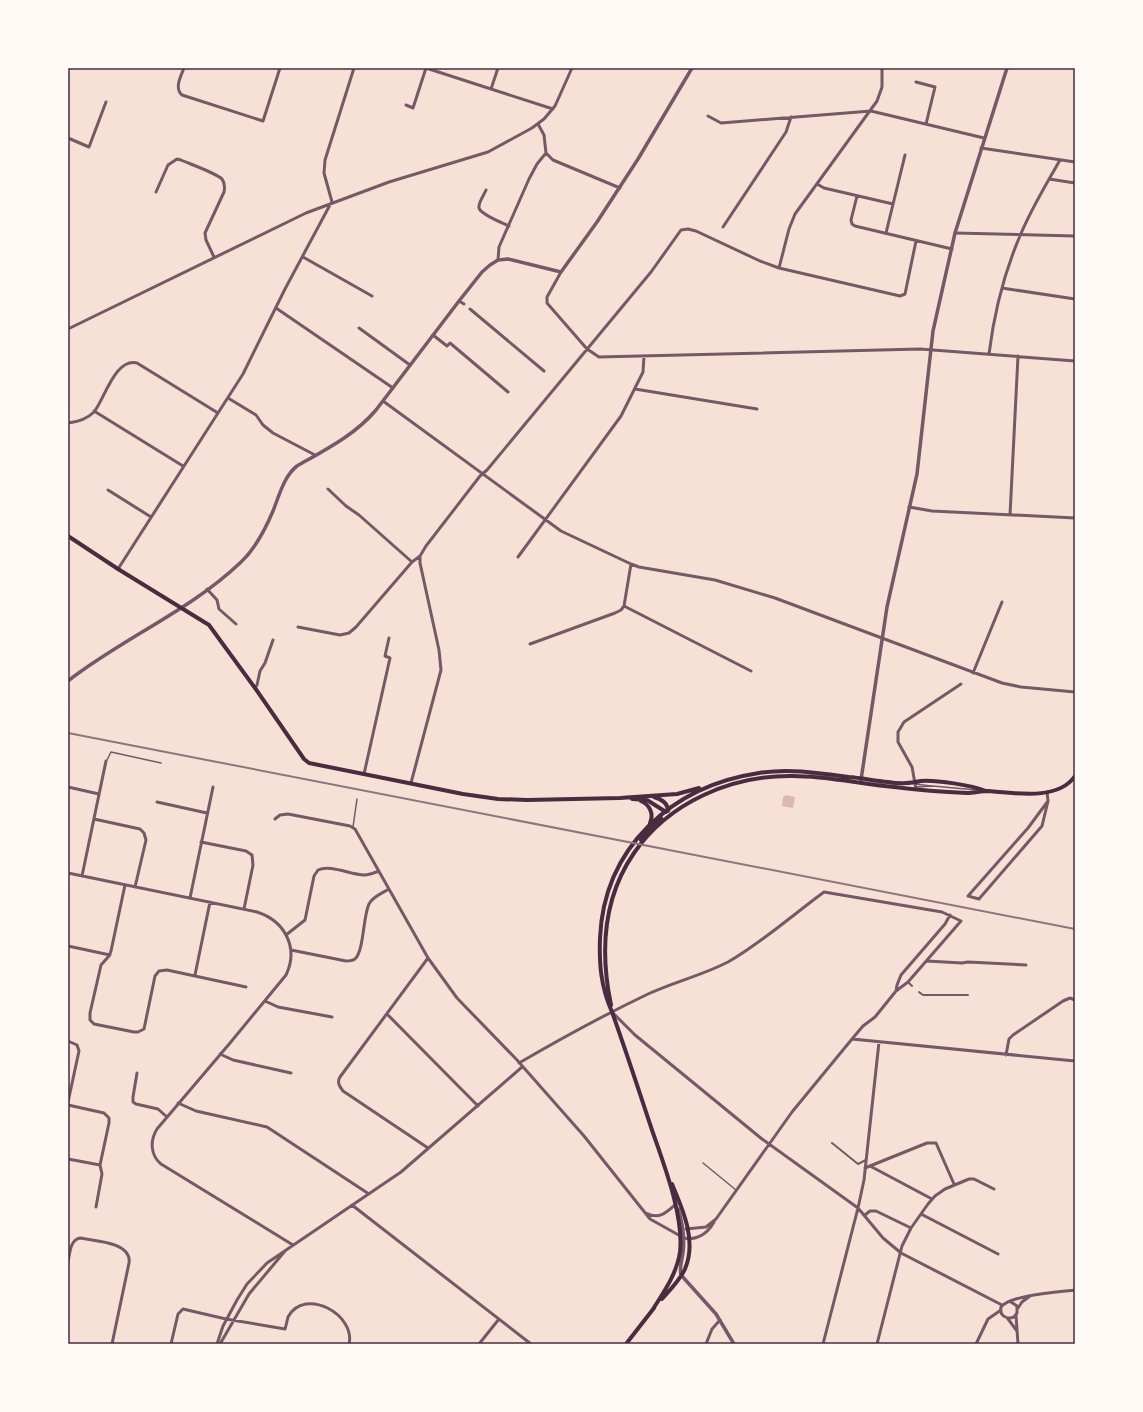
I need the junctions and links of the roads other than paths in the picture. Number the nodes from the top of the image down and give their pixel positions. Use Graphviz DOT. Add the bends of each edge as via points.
graph roads {
  1 [pos="184,68"];
  2 [pos="280,68"];
  3 [pos="354,68"];
  4 [pos="426,68"];
  5 [pos="498,68"];
  6 [pos="572,68"];
  7 [pos="692,68"];
  8 [pos="882,68"];
  9 [pos="1006,68"];
  10 [pos="916,82"];
  11 [pos="491,89"];
  12 [pos="106,102"];
  13 [pos="406,105"];
  14 [pos="553,109"];
  15 [pos="871,111"];
  16 [pos="708,116"];
  17 [pos="791,117"];
  18 [pos="538,124"];
  19 [pos="926,124"];
  20 [pos="68,138"];
  21 [pos="984,138"];
  22 [pos="981,148"];
  23 [pos="546,153"];
  24 [pos="905,155"];
  25 [pos="1060,160"];
  26 [pos="1075,162"];
  27 [pos="1049,179"];
  28 [pos="1075,183"];
  29 [pos="817,184"];
  30 [pos="620,188"];
  31 [pos="486,190"];
  32 [pos="156,192"];
  33 [pos="858,196"];
  34 [pos="332,202"];
  35 [pos="893,204"];
  36 [pos="509,226"];
  37 [pos="723,227"];
  38 [pos="886,233"];
  39 [pos="956,233"];
  40 [pos="1020,235"];
  41 [pos="1075,236"];
  42 [pos="916,241"];
  43 [pos="952,249"];
  44 [pos="303,256"];
  45 [pos="214,257"];
  46 [pos="498,260"];
  47 [pos="779,268"];
  48 [pos="561,272"];
  49 [pos="1002,288"];
  50 [pos="372,296"];
  51 [pos="1075,299"];
  52 [pos="459,301"];
  53 [pos="464,304"];
  54 [pos="276,308"];
  55 [pos="470,309"];
  56 [pos="68,328"];
  57 [pos="359,328"];
  58 [pos="432,335"];
  59 [pos="587,349"];
  60 [pos="930,350"];
  61 [pos="989,354"];
  62 [pos="644,356"];
  63 [pos="1018,356"];
  64 [pos="1075,361"];
  65 [pos="410,365"];
  66 [pos="544,371"];
  67 [pos="393,388"];
  68 [pos="635,389"];
  69 [pos="508,392"];
  70 [pos="228,398"];
  71 [pos="383,402"];
  72 [pos="757,409"];
  73 [pos="94,411"];
  74 [pos="218,413"];
  75 [pos="68,424"];
  76 [pos="315,455"];
  77 [pos="183,466"];
  78 [pos="483,474"];
  79 [pos="328,489"];
  80 [pos="108,490"];
  81 [pos="909,507"];
  82 [pos="1010,515"];
  83 [pos="151,517"];
  84 [pos="1075,518"];
  85 [pos="545,520"];
  86 [pos="68,537"];
  87 [pos="420,556"];
  88 [pos="518,557"];
  89 [pos="412,562"];
  90 [pos="631,564"];
  91 [pos="118,569"];
  92 [pos="207,589"];
  93 [pos="1002,602"];
  94 [pos="624,606"];
  95 [pos="181,608"];
  96 [pos="236,624"];
  97 [pos="298,627"];
  98 [pos="389,638"];
  99 [pos="882,638"];
  100 [pos="273,640"];
  101 [pos="530,644"];
  102 [pos="751,671"];
  103 [pos="973,673"];
  104 [pos="68,681"];
  105 [pos="961,684"];
  106 [pos="255,688"];
  107 [pos="1075,692"];
  108 [pos="106,761"];
  109 [pos="161,763"];
  110 [pos="364,774"];
  111 [pos="1075,776"];
  112 [pos="727,780"];
  113 [pos="861,781"];
  114 [pos="411,783"];
  115 [pos="916,786"];
  116 [pos="68,787"];
  117 [pos="212,787"];
  118 [pos="986,791"];
  119 [pos="1047,792"];
  120 [pos="99,794"];
  121 [pos="650,796"];
  122 [pos="620,798"];
  123 [pos="357,799"];
  124 [pos="635,799"];
  125 [pos="1048,801"];
  126 [pos="157,802"];
  127 [pos="666,811"];
  128 [pos="674,812"];
  129 [pos="207,813"];
  130 [pos="94,819"];
  131 [pos="275,819"];
  132 [pos="650,824"];
  133 [pos="353,828"];
  134 [pos="648,831"];
  135 [pos="201,842"];
  136 [pos="629,855"];
  137 [pos="379,871"];
  138 [pos="68,873"];
  139 [pos="82,876"];
  140 [pos="125,885"];
  141 [pos="135,887"];
  142 [pos="389,889"];
  143 [pos="190,898"];
  144 [pos="210,902"];
  145 [pos="244,909"];
  146 [pos="950,915"];
  147 [pos="286,935"];
  148 [pos="68,946"];
  149 [pos="291,950"];
  150 [pos="110,955"];
  151 [pos="428,958"];
  152 [pos="927,961"];
  153 [pos="1026,965"];
  154 [pos="196,976"];
  155 [pos="906,983"];
  156 [pos="912,986"];
  157 [pos="246,987"];
  158 [pos="896,991"];
  159 [pos="919,992"];
  160 [pos="968,995"];
  161 [pos="1075,1000"];
  162 [pos="265,1001"];
  163 [pos="612,1012"];
  164 [pos="387,1014"];
  165 [pos="332,1018"];
  166 [pos="852,1039"];
  167 [pos="68,1041"];
  168 [pos="879,1042"];
  169 [pos="220,1054"];
  170 [pos="1006,1055"];
  171 [pos="1075,1061"];
  172 [pos="519,1063"];
  173 [pos="522,1067"];
  174 [pos="137,1073"];
  175 [pos="291,1073"];
  176 [pos="178,1103"];
  177 [pos="68,1104"];
  178 [pos="478,1106"];
  179 [pos="167,1117"];
  180 [pos="769,1144"];
  181 [pos="832,1144"];
  182 [pos="428,1148"];
  183 [pos="68,1159"];
  184 [pos="866,1160"];
  185 [pos="703,1163"];
  186 [pos="100,1165"];
  187 [pos="870,1166"];
  188 [pos="865,1168"];
  189 [pos="954,1184"];
  190 [pos="994,1189"];
  191 [pos="736,1190"];
  192 [pos="368,1194"];
  193 [pos="932,1199"];
  194 [pos="676,1203"];
  195 [pos="352,1205"];
  196 [pos="96,1207"];
  197 [pos="858,1208"];
  198 [pos="643,1210"];
  199 [pos="921,1214"];
  200 [pos="865,1215"];
  201 [pos="716,1218"];
  202 [pos="911,1228"];
  203 [pos="686,1229"];
  204 [pos="684,1238"];
  205 [pos="293,1245"];
  206 [pos="286,1250"];
  207 [pos="900,1253"];
  208 [pos="998,1254"];
  209 [pos="68,1262"];
  210 [pos="681,1275"];
  211 [pos="672,1276"];
  212 [pos="1075,1290"];
  213 [pos="1030,1296"];
  214 [pos="1011,1302"];
  215 [pos="1002,1305"];
  216 [pos="1018,1308"];
  217 [pos="653,1309"];
  218 [pos="1001,1310"];
  219 [pos="1016,1315"];
  220 [pos="226,1319"];
  221 [pos="499,1319"];
  222 [pos="1008,1319"];
  223 [pos="233,1320"];
  224 [pos="720,1320"];
  225 [pos="1017,1331"];
  226 [pos="112,1344"];
  227 [pos="171,1344"];
  228 [pos="219,1344"];
  229 [pos="349,1344"];
  230 [pos="479,1344"];
  231 [pos="531,1344"];
  232 [pos="626,1344"];
  233 [pos="706,1344"];
  234 [pos="734,1344"];
  235 [pos="823,1344"];
  236 [pos="877,1344"];
  237 [pos="976,1344"];
  238 [pos="1018,1344"];
  1 -- 2 [label="street" via="178,86 179,92 263,121"];
  3 -- 34 [label="street" via="325,160 324,174"];
  4 -- 11 [label="street"];
  4 -- 13 [label="street" via="413,108"];
  5 -- 11 [label="street"];
  6 -- 14 [label="street"];
  7 -- 30 [label="street"];
  8 -- 15 [label="street" via="881,91"];
  9 -- 21 [label="street"];
  10 -- 19 [label="street" via="935,87"];
  11 -- 14 [label="street"];
  12 -- 20 [label="street" via="89,147"];
  14 -- 18 [label="street"];
  15 -- 17 [label="street"];
  15 -- 19 [label="street"];
  15 -- 29 [label="street"];
  16 -- 17 [label="street" via="721,123"];
  17 -- 37 [label="street" via="786,132"];
  18 -- 23 [label="street" via="544,135"];
  18 -- 34 [label="street" via="480,156"];
  19 -- 21 [label="street"];
  21 -- 22 [label="street"];
  22 -- 25 [label="street"];
  22 -- 39 [label="street"];
  23 -- 30 [label="street" via="553,160"];
  23 -- 36 [label="street" via="535,168"];
  24 -- 35 [label="street"];
  25 -- 26 [label="street"];
  25 -- 27 [label="street"];
  27 -- 28 [label="street"];
  27 -- 40 [label="street"];
  29 -- 33 [label="street"];
  29 -- 47 [label="street" via="790,224"];
  30 -- 48 [label="street"];
  31 -- 36 [label="street" via="479,206 480,210"];
  32 -- 45 [label="street" via="168,165 177,159 222,180 225,185 224,192 205,233"];
  33 -- 35 [label="street"];
  33 -- 38 [label="street" via="852,224"];
  34 -- 44 [label="street"];
  34 -- 45 [label="street"];
  35 -- 38 [label="street"];
  36 -- 46 [label="street" via="498,250"];
  38 -- 42 [label="street"];
  39 -- 40 [label="street"];
  39 -- 43 [label="street"];
  40 -- 41 [label="street"];
  40 -- 49 [label="street"];
  42 -- 43 [label="street"];
  42 -- 47 [label="street" via="905,294 900,296"];
  43 -- 60 [label="street"];
  44 -- 50 [label="street"];
  44 -- 54 [label="street"];
  45 -- 56 [label="street"];
  46 -- 48 [label="street" via="511,259"];
  46 -- 52 [label="street" via="485,269"];
  47 -- 59 [label="street" via="692,230 684,229"];
  48 -- 59 [label="street" via="547,297 547,303"];
  49 -- 51 [label="street"];
  49 -- 61 [label="street"];
  52 -- 53 [label="street"];
  52 -- 58 [label="street"];
  54 -- 67 [label="street"];
  54 -- 70 [label="street"];
  55 -- 66 [label="street"];
  57 -- 65 [label="street"];
  58 -- 65 [label="street"];
  58 -- 69 [label="street" via="447,346 450,343"];
  59 -- 62 [label="street" via="602,357"];
  59 -- 78 [label="street"];
  60 -- 61 [label="street"];
  60 -- 62 [label="street"];
  60 -- 81 [label="street" via="918,463"];
  61 -- 63 [label="street"];
  62 -- 68 [label="street" via="644,369"];
  63 -- 64 [label="street"];
  63 -- 82 [label="street"];
  65 -- 67 [label="street"];
  67 -- 71 [label="street"];
  68 -- 72 [label="street"];
  68 -- 85 [label="street" via="621,416"];
  70 -- 74 [label="street"];
  70 -- 76 [label="street" via="256,415 273,433"];
  71 -- 76 [label="street" via="356,430"];
  71 -- 78 [label="street"];
  73 -- 74 [label="street" via="121,367 133,362"];
  73 -- 75 [label="street"];
  73 -- 77 [label="street"];
  74 -- 77 [label="street"];
  76 -- 92 [label="street" via="290,474 262,534 251,551"];
  77 -- 83 [label="street"];
  78 -- 85 [label="street"];
  78 -- 87 [label="street"];
  79 -- 89 [label="street"];
  80 -- 83 [label="street"];
  81 -- 82 [label="street" via="932,511"];
  81 -- 99 [label="street"];
  82 -- 84 [label="street"];
  83 -- 91 [label="street"];
  85 -- 88 [label="street"];
  85 -- 90 [label="street" via="571,536"];
  86 -- 91 [label="main road"];
  87 -- 89 [label="street"];
  87 -- 114 [label="street" via="441,670"];
  89 -- 97 [label="street" via="349,633 340,635"];
  90 -- 94 [label="street"];
  90 -- 99 [label="street" via="719,581 784,601"];
  91 -- 95 [label="main road"];
  92 -- 95 [label="street"];
  92 -- 96 [label="street" via="217,600 219,609"];
  93 -- 103 [label="street"];
  94 -- 101 [label="street" via="615,613"];
  94 -- 102 [label="street"];
  95 -- 104 [label="street"];
  95 -- 106 [label="main road" via="211,628"];
  98 -- 110 [label="street" via="385,656 390,658"];
  99 -- 103 [label="street"];
  99 -- 113 [label="street"];
  100 -- 106 [label="street"];
  103 -- 107 [label="street" via="1012,686"];
  105 -- 115 [label="street" via="900,726 898,742 912,767"];
  106 -- 110 [label="main road" via="306,761"];
  108 -- 109 [label="lane" via="111,752"];
  108 -- 120 [label="street"];
  110 -- 114 [label="main road"];
  111 -- 119 [label="main road" via="1063,788"];
  112 -- 113 [label="main road" via="759,773 789,771"];
  112 -- 121 [label="main road" via="682,793"];
  112 -- 127 [label="main road" via="687,796"];
  113 -- 115 [label="main road"];
  113 -- 115 [label="main road" via="903,788"];
  113 -- 128 [label="main road" via="794,776 759,778 716,789"];
  114 -- 122 [label="main road" via="498,799"];
  115 -- 118 [label="lane"];
  115 -- 118 [label="main road" via="968,793"];
  115 -- 118 [label="main road" via="928,781 966,785"];
  116 -- 120 [label="street"];
  117 -- 129 [label="street"];
  118 -- 119 [label="main road"];
  119 -- 125 [label="street"];
  120 -- 130 [label="street"];
  121 -- 122 [label="main road"];
  121 -- 127 [label="main road" via="666,804"];
  122 -- 124 [label="main road"];
  123 -- 133 [label="lane"];
  124 -- 127 [label="main road" via="648,800"];
  124 -- 132 [label="main road" via="643,801 649,807 652,816"];
  125 -- 125 [label="street" via="1028,828 968,896 979,899 1042,826"];
  126 -- 129 [label="street"];
  127 -- 128 [label="main road"];
  127 -- 132 [label="main road"];
  127 -- 134 [label="main road"];
  128 -- 134 [label="main road"];
  129 -- 135 [label="street"];
  130 -- 139 [label="street"];
  130 -- 141 [label="street" via="140,829 144,833 146,840"];
  131 -- 133 [label="street" via="288,814"];
  132 -- 134 [label="main road"];
  133 -- 137 [label="street"];
  134 -- 136 [label="main road"];
  134 -- 136 [label="main road"];
  135 -- 143 [label="street"];
  135 -- 145 [label="street" via="246,851 252,855 253,865"];
  136 -- 163 [label="main road" via="608,914 605,940 606,975"];
  136 -- 163 [label="main road" via="608,890 601,922 601,979"];
  137 -- 142 [label="street"];
  137 -- 147 [label="street" via="363,875 326,868 318,870 314,876 305,920"];
  138 -- 139 [label="street"];
  139 -- 140 [label="street"];
  140 -- 141 [label="street"];
  140 -- 150 [label="street"];
  141 -- 143 [label="street"];
  142 -- 149 [label="street" via="369,903 355,959 346,961"];
  142 -- 151 [label="street"];
  143 -- 144 [label="street"];
  144 -- 145 [label="street"];
  144 -- 154 [label="street"];
  145 -- 147 [label="street" via="270,918"];
  146 -- 152 [label="street" via="961,921"];
  146 -- 158 [label="street" via="899,978"];
  146 -- 163 [label="street" via="824,892 730,960"];
  147 -- 149 [label="street"];
  148 -- 150 [label="street"];
  149 -- 162 [label="street" via="286,975"];
  150 -- 154 [label="street" via="101,965 90,1013 90,1020 94,1024 140,1032 146,1026 155,976 159,971"];
  151 -- 164 [label="street"];
  151 -- 172 [label="street" via="457,998"];
  152 -- 153 [label="street"];
  152 -- 155 [label="street"];
  154 -- 157 [label="street"];
  155 -- 156 [label="street"];
  155 -- 158 [label="street"];
  158 -- 166 [label="street" via="875,1017"];
  159 -- 160 [label="street" via="923,995"];
  161 -- 170 [label="street" via="1070,998 1063,1001 1013,1035 1009,1039"];
  162 -- 165 [label="street" via="278,1007"];
  162 -- 169 [label="street"];
  163 -- 172 [label="street"];
  163 -- 180 [label="street" via="635,1035"];
  163 -- 194 [label="main road"];
  164 -- 178 [label="street"];
  164 -- 182 [label="street" via="340,1077 339,1084 343,1091"];
  166 -- 168 [label="street"];
  166 -- 180 [label="street"];
  167 -- 177 [label="street" via="77,1045 79,1051"];
  168 -- 170 [label="street"];
  168 -- 184 [label="street"];
  169 -- 175 [label="street" via="233,1060"];
  169 -- 176 [label="street"];
  170 -- 171 [label="street"];
  172 -- 173 [label="street"];
  173 -- 178 [label="street"];
  173 -- 198 [label="street" via="587,1140"];
  174 -- 179 [label="street" via="134,1102 158,1109"];
  176 -- 179 [label="street"];
  176 -- 192 [label="street" via="196,1111 268,1127"];
  177 -- 186 [label="street" via="108,1116 109,1123"];
  178 -- 182 [label="street"];
  179 -- 205 [label="street" via="157,1129 152,1142 154,1154 159,1162"];
  180 -- 191 [label="street"];
  180 -- 197 [label="street"];
  181 -- 184 [label="street" via="858,1164"];
  182 -- 192 [label="street" via="400,1172"];
  183 -- 186 [label="street"];
  184 -- 188 [label="street"];
  185 -- 191 [label="lane"];
  186 -- 196 [label="street" via="102,1174"];
  187 -- 188 [label="street"];
  187 -- 189 [label="street" via="927,1143 936,1143"];
  187 -- 193 [label="street"];
  188 -- 197 [label="street"];
  189 -- 190 [label="street" via="972,1178"];
  189 -- 193 [label="street"];
  191 -- 201 [label="street"];
  192 -- 195 [label="street"];
  193 -- 199 [label="street"];
  194 -- 198 [label="street" via="666,1214 659,1216 651,1216"];
  194 -- 203 [label="main road"];
  194 -- 204 [label="main road"];
  195 -- 205 [label="street"];
  195 -- 221 [label="street"];
  197 -- 200 [label="street"];
  197 -- 235 [label="street"];
  198 -- 204 [label="street" via="652,1221"];
  199 -- 202 [label="street"];
  199 -- 208 [label="street"];
  200 -- 202 [label="street" via="870,1211 876,1211"];
  200 -- 207 [label="street" via="883,1238"];
  201 -- 203 [label="street" via="706,1227"];
  201 -- 204 [label="street" via="703,1235 695,1239"];
  202 -- 207 [label="street"];
  203 -- 204 [label="main road"];
  203 -- 204 [label="street"];
  204 -- 210 [label="main road" via="686,1265"];
  204 -- 211 [label="main road"];
  205 -- 206 [label="street"];
  206 -- 220 [label="street" via="266,1263 252,1279"];
  206 -- 223 [label="street" via="252,1290"];
  207 -- 215 [label="street"];
  207 -- 236 [label="street"];
  209 -- 226 [label="street" via="72,1242 77,1238 118,1246 128,1253 129,1263"];
  210 -- 211 [label="street"];
  210 -- 217 [label="main road"];
  210 -- 224 [label="street"];
  211 -- 217 [label="main road"];
  212 -- 213 [label="street"];
  213 -- 214 [label="street" via="1019,1297"];
  213 -- 216 [label="street"];
  214 -- 215 [label="street"];
  214 -- 216 [label="street"];
  215 -- 218 [label="street"];
  216 -- 219 [label="street"];
  217 -- 232 [label="main road"];
  218 -- 222 [label="street" via="1003,1316"];
  218 -- 237 [label="street" via="988,1319"];
  219 -- 222 [label="street"];
  219 -- 225 [label="street"];
  220 -- 223 [label="street"];
  220 -- 227 [label="street" via="181,1310"];
  220 -- 228 [label="street" via="218,1337"];
  221 -- 230 [label="street"];
  221 -- 231 [label="street"];
  222 -- 225 [label="street"];
  223 -- 228 [label="street"];
  223 -- 229 [label="street" via="285,1329 292,1312 314,1303 329,1309 345,1323 350,1333"];
  224 -- 233 [label="street" via="712,1329"];
  224 -- 234 [label="street"];
  225 -- 238 [label="street"];
}
